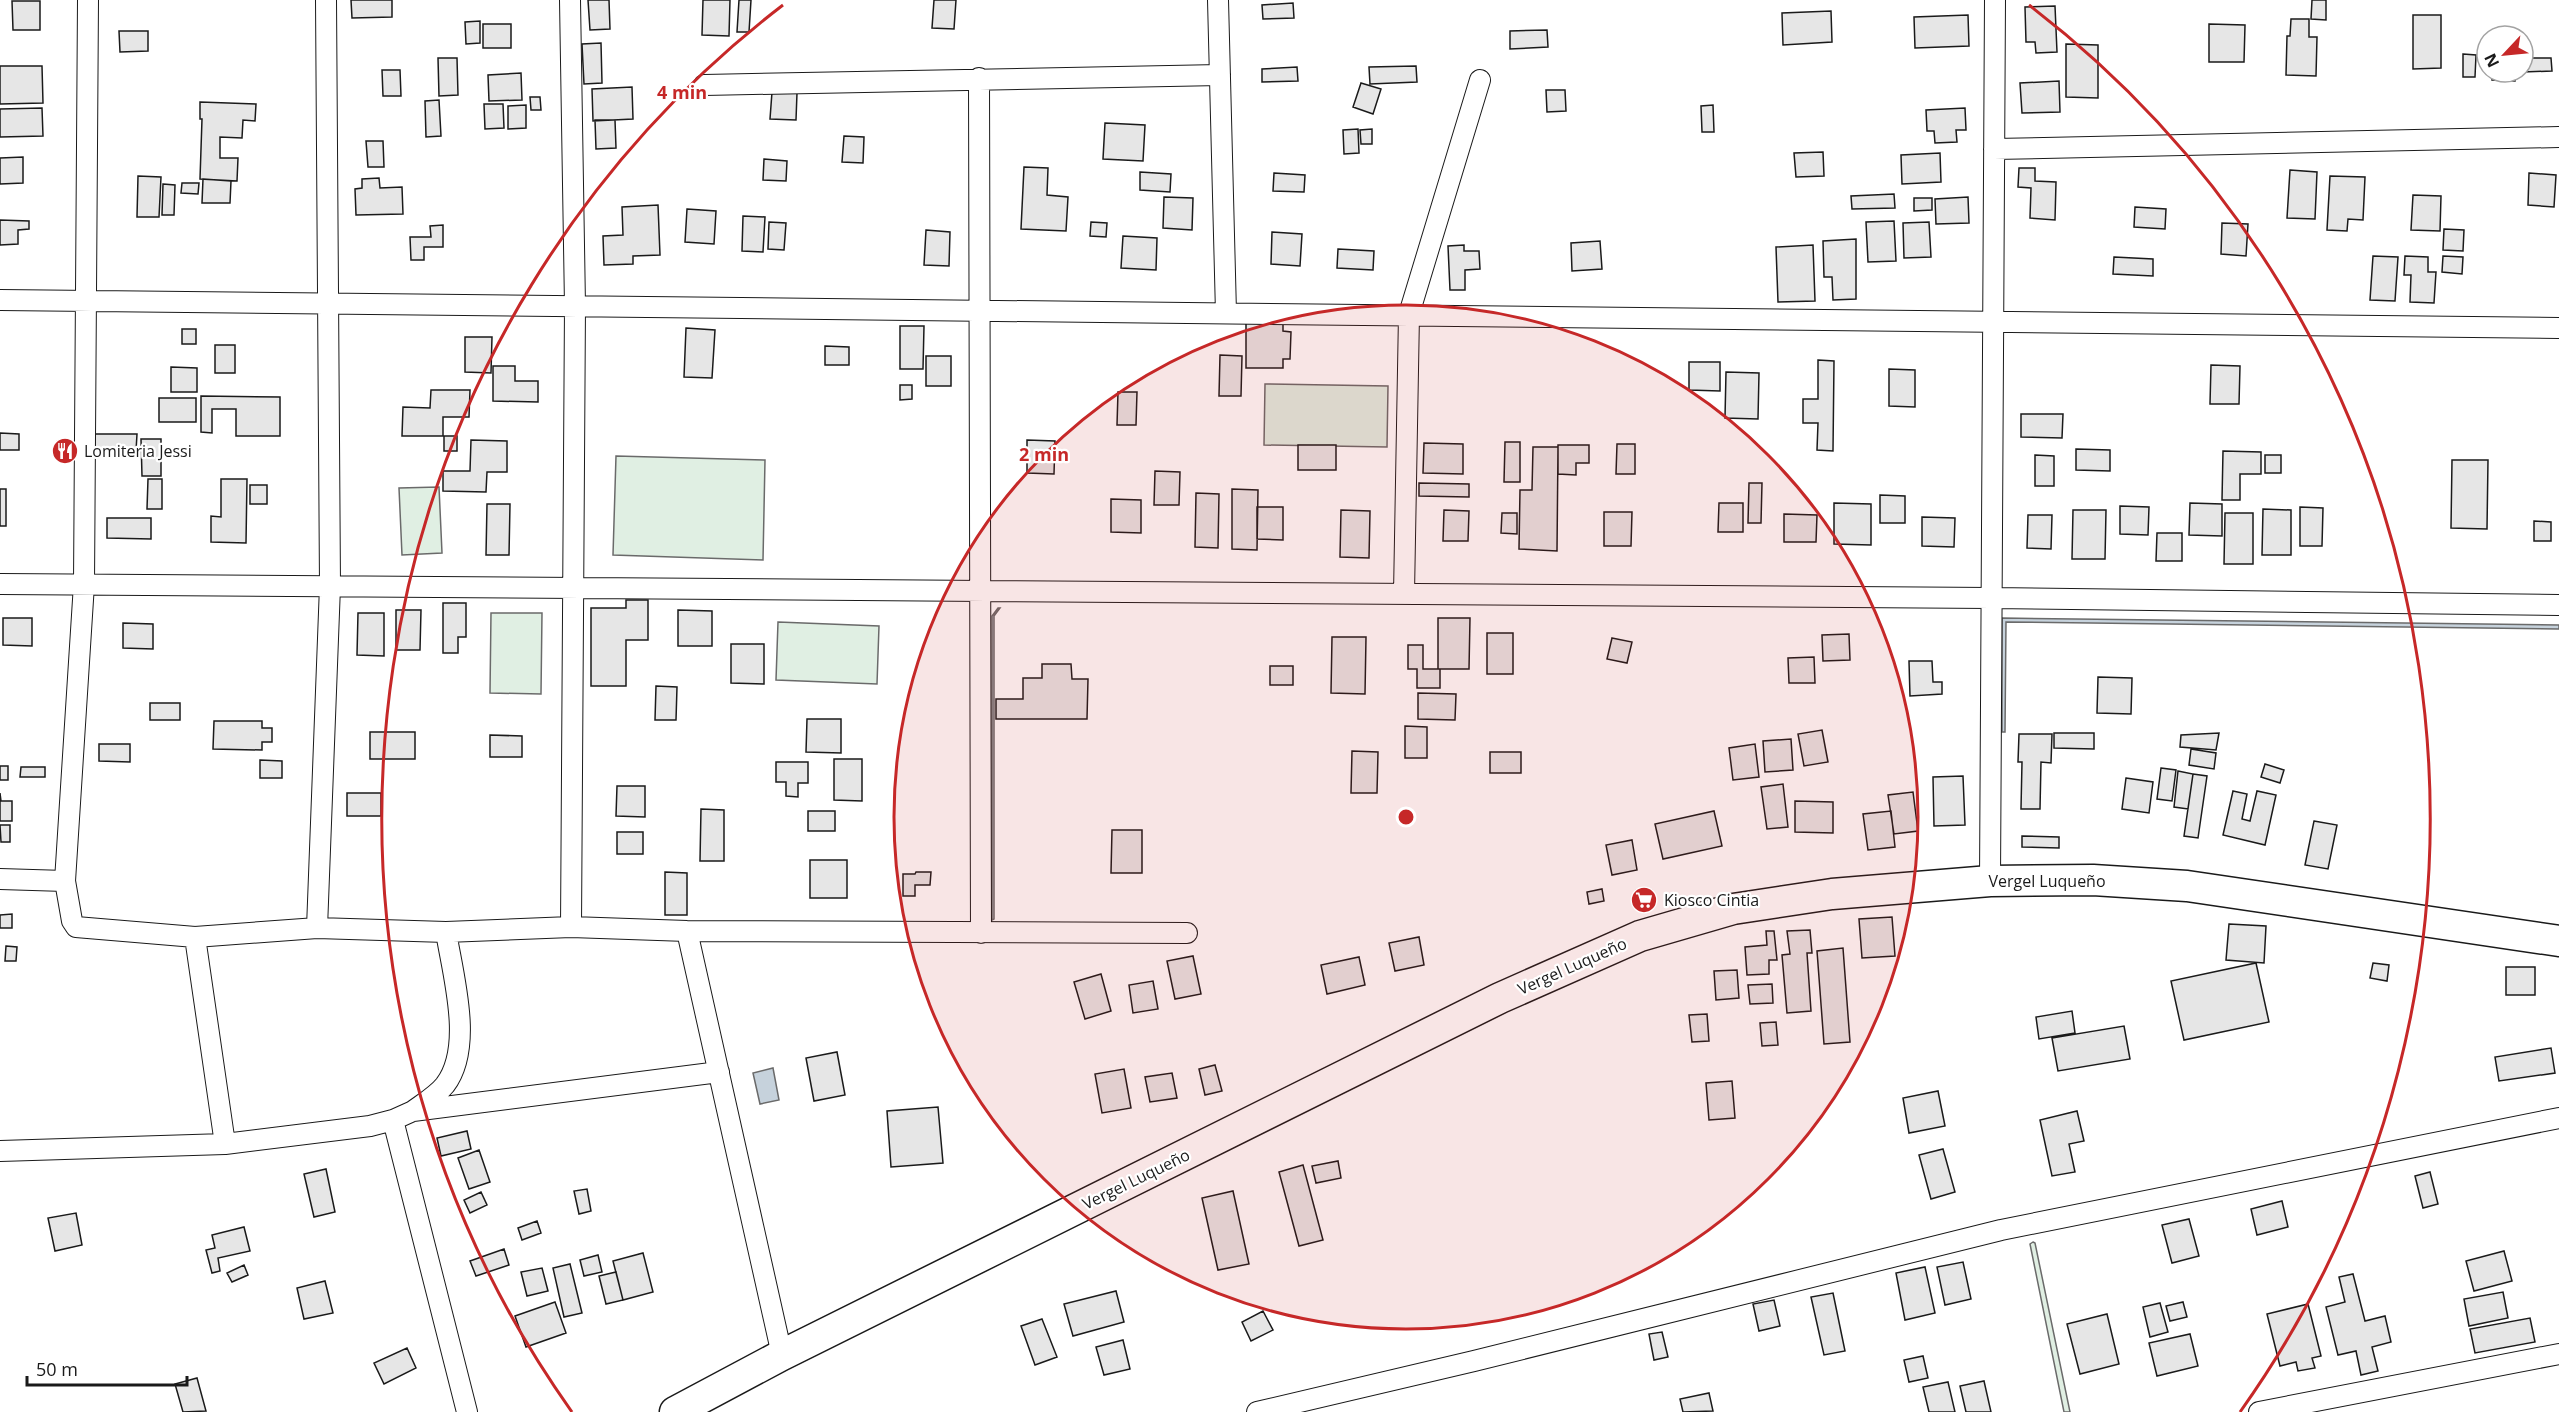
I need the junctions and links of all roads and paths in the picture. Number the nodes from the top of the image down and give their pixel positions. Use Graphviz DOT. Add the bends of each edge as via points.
graph roads {
  1 [pos="88,0"];
  2 [pos="326,0"];
  3 [pos="570,0"];
  4 [pos="1218,0"];
  5 [pos="1995,0"];
  6 [pos="1220,75"];
  7 [pos="979,78"];
  8 [pos="1480,80"];
  9 [pos="704,85"];
  10 [pos="2559,137"];
  11 [pos="1994,149"];
  12 [pos="0,300"];
  13 [pos="88,300"];
  14 [pos="329,303"];
  15 [pos="575,306"];
  16 [pos="980,311"];
  17 [pos="1226,313"];
  18 [pos="1409,314"];
  19 [pos="1993,322"];
  20 [pos="2559,328"];
  21 [pos="0,584"];
  22 [pos="84,584"];
  23 [pos="330,586"];
  24 [pos="572,588"];
  25 [pos="981,591"];
  26 [pos="1404,594"];
  27 [pos="1990,598"];
  28 [pos="2559,605"];
  29 [pos="0,879"];
  30 [pos="65,881"];
  31 [pos="1990,881"];
  32 [pos="571,927"];
  33 [pos="317,928"];
  34 [pos="687,931"];
  35 [pos="446,932"];
  36 [pos="981,933"];
  37 [pos="1187,933"];
  38 [pos="195,937"];
  39 [pos="2559,941"];
  40 [pos="719,1072"];
  41 [pos="413,1111"];
  42 [pos="2559,1118"];
  43 [pos="393,1120"];
  44 [pos="225,1144"];
  45 [pos="0,1151"];
  46 [pos="2559,1354"];
  47 [pos="782,1355"];
  48 [pos="467,1412"];
  49 [pos="675,1412"];
  50 [pos="1257,1412"];
  51 [pos="2259,1412"];
  1 -- 13 [label="street"];
  2 -- 14 [label="street"];
  3 -- 15 [label="street"];
  4 -- 6 [label="street"];
  5 -- 11 [label="street"];
  6 -- 7 [label="street"];
  6 -- 17 [label="street"];
  7 -- 9 [label="street"];
  7 -- 16 [label="street"];
  8 -- 18 [label="street"];
  10 -- 11 [label="street"];
  11 -- 19 [label="street"];
  12 -- 13 [label="street"];
  13 -- 14 [label="street"];
  13 -- 22 [label="street"];
  14 -- 15 [label="street"];
  14 -- 23 [label="street"];
  15 -- 16 [label="street"];
  15 -- 24 [label="street"];
  16 -- 17 [label="street"];
  16 -- 25 [label="street"];
  17 -- 18 [label="street"];
  18 -- 19 [label="street"];
  18 -- 26 [label="street"];
  19 -- 20 [label="street"];
  19 -- 27 [label="street"];
  21 -- 22 [label="street"];
  22 -- 23 [label="street"];
  22 -- 30 [label="street"];
  23 -- 24 [label="street"];
  23 -- 33 [label="street"];
  24 -- 25 [label="street"];
  24 -- 32 [label="street"];
  25 -- 26 [label="street"];
  25 -- 36 [label="street"];
  26 -- 27 [label="street"];
  27 -- 28 [label="street"];
  27 -- 31 [label="street"];
  29 -- 30 [label="street"];
  30 -- 38 [label="street" via="76,927"];
  31 -- 39 [label="main road, Vergel Luqueño" via="2093,880 2187,886"];
  31 -- 47 [label="main road, Vergel Luqueño" via="1770,903 1733,909 1640,936 1500,998"];
  32 -- 34 [label="street"];
  32 -- 35 [label="street"];
  33 -- 35 [label="street"];
  33 -- 38 [label="street"];
  34 -- 36 [label="street"];
  34 -- 40 [label="street"];
  35 -- 41 [label="street" via="461,1030 460,1050 445,1085"];
  36 -- 37 [label="street"];
  38 -- 44 [label="street"];
  40 -- 41 [label="street"];
  40 -- 47 [label="street"];
  41 -- 43 [label="street"];
  42 -- 50 [label="street" via="2001,1230"];
  43 -- 44 [label="street"];
  43 -- 48 [label="street"];
  44 -- 45 [label="street"];
  46 -- 51 [label="street"];
  47 -- 49 [label="main road, Vergel Luqueño"];
}
